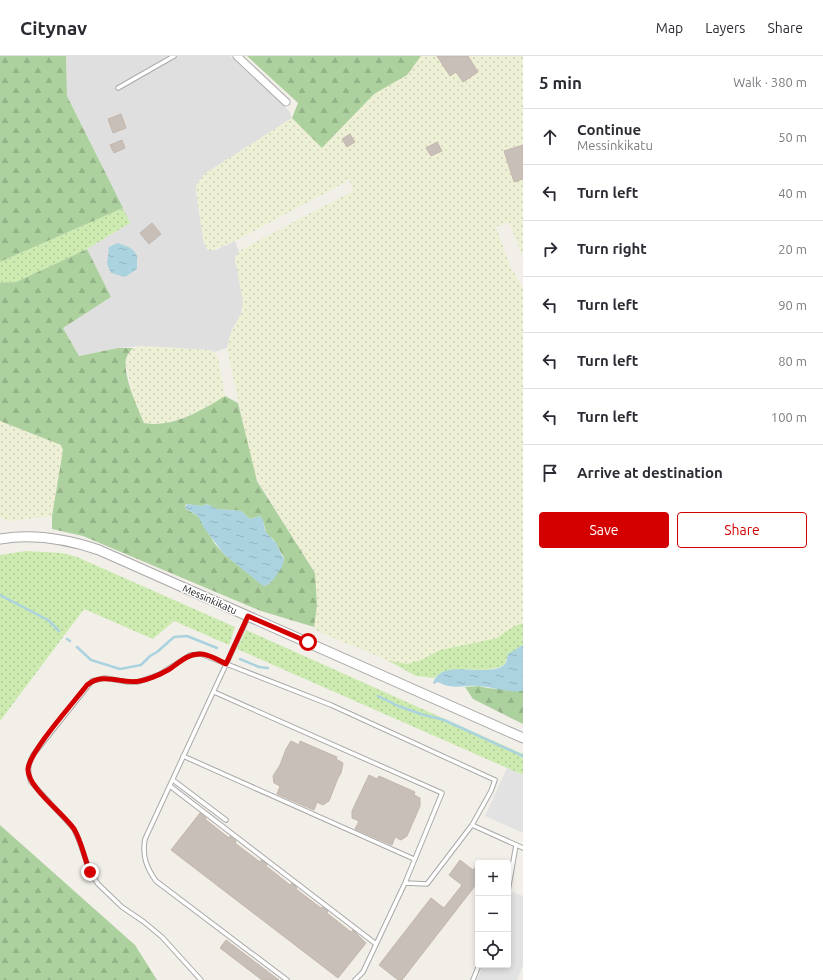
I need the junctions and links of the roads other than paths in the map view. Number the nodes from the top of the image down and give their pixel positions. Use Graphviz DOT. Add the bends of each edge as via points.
graph roads {
  1 [pos="174,56"];
  2 [pos="237,56"];
  3 [pos="118,88"];
  4 [pos="286,102"];
  5 [pos="0,539"];
  6 [pos="248,616"];
  7 [pos="226,664"];
  8 [pos="214,692"];
  9 [pos="523,738"];
  10 [pos="183,756"];
  11 [pos="173,780"];
  12 [pos="170,786"];
  13 [pos="226,820"];
  14 [pos="472,825"];
  15 [pos="516,845"];
  16 [pos="523,848"];
  17 [pos="414,859"];
  18 [pos="511,874"];
  19 [pos="405,883"];
  20 [pos="376,944"];
  21 [pos="478,968"];
  22 [pos="201,980"];
  23 [pos="287,980"];
  24 [pos="355,980"];
  25 [pos="473,980"];
  1 -- 3 [label="lane"];
  2 -- 4 [label="street"];
  5 -- 6 [label="street, Messinkikatu" via="49,537 77,543 99,550"];
  6 -- 7 [label="lane"];
  6 -- 9 [label="street, Messinkikatu"];
  7 -- 8 [label="lane"];
  7 -- 14 [label="lane" via="331,705 495,780"];
  7 -- 22 [label="lane" via="197,654 182,659 160,674 138,682 105,678 92,680 40,746 28,767 32,782 74,829 90,872 98,884 122,907 162,937"];
  8 -- 10 [label="lane"];
  8 -- 17 [label="lane" via="442,793"];
  10 -- 11 [label="lane"];
  10 -- 17 [label="lane"];
  11 -- 12 [label="lane"];
  11 -- 13 [label="lane"];
  12 -- 20 [label="lane"];
  12 -- 23 [label="lane" via="145,839 142,852 149,871 156,881"];
  14 -- 15 [label="lane"];
  14 -- 19 [label="lane" via="427,884"];
  15 -- 16 [label="lane"];
  15 -- 18 [label="lane"];
  17 -- 19 [label="lane"];
  19 -- 20 [label="lane"];
  20 -- 24 [label="lane" via="363,972"];
  21 -- 25 [label="lane"];
}
